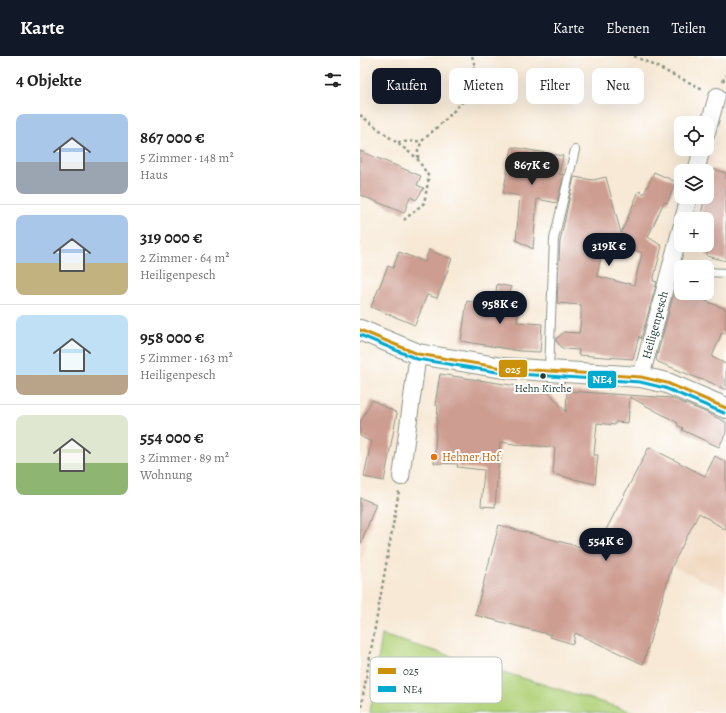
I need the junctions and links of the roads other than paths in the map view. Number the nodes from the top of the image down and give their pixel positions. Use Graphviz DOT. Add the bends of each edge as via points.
graph roads {
  1 [pos="717,96"];
  2 [pos="711,116"];
  3 [pos="575,150"];
  4 [pos="714,272"];
  5 [pos="726,273"];
  6 [pos="674,274"];
  7 [pos="360,330"];
  8 [pos="418,354"];
  9 [pos="548,371"];
  10 [pos="641,377"];
  11 [pos="726,408"];
  12 [pos="401,477"];
  1 -- 2 [label="street"];
  3 -- 9 [label="lane" via="554,239"];
  4 -- 5 [label="lane"];
  6 -- 10 [label="street, Heiligenpesch"];
  7 -- 8 [label="street"];
  8 -- 9 [label="street" via="503,368"];
  8 -- 12 [label="street"];
  9 -- 10 [label="street"];
  10 -- 11 [label="street" via="667,383"];
}
